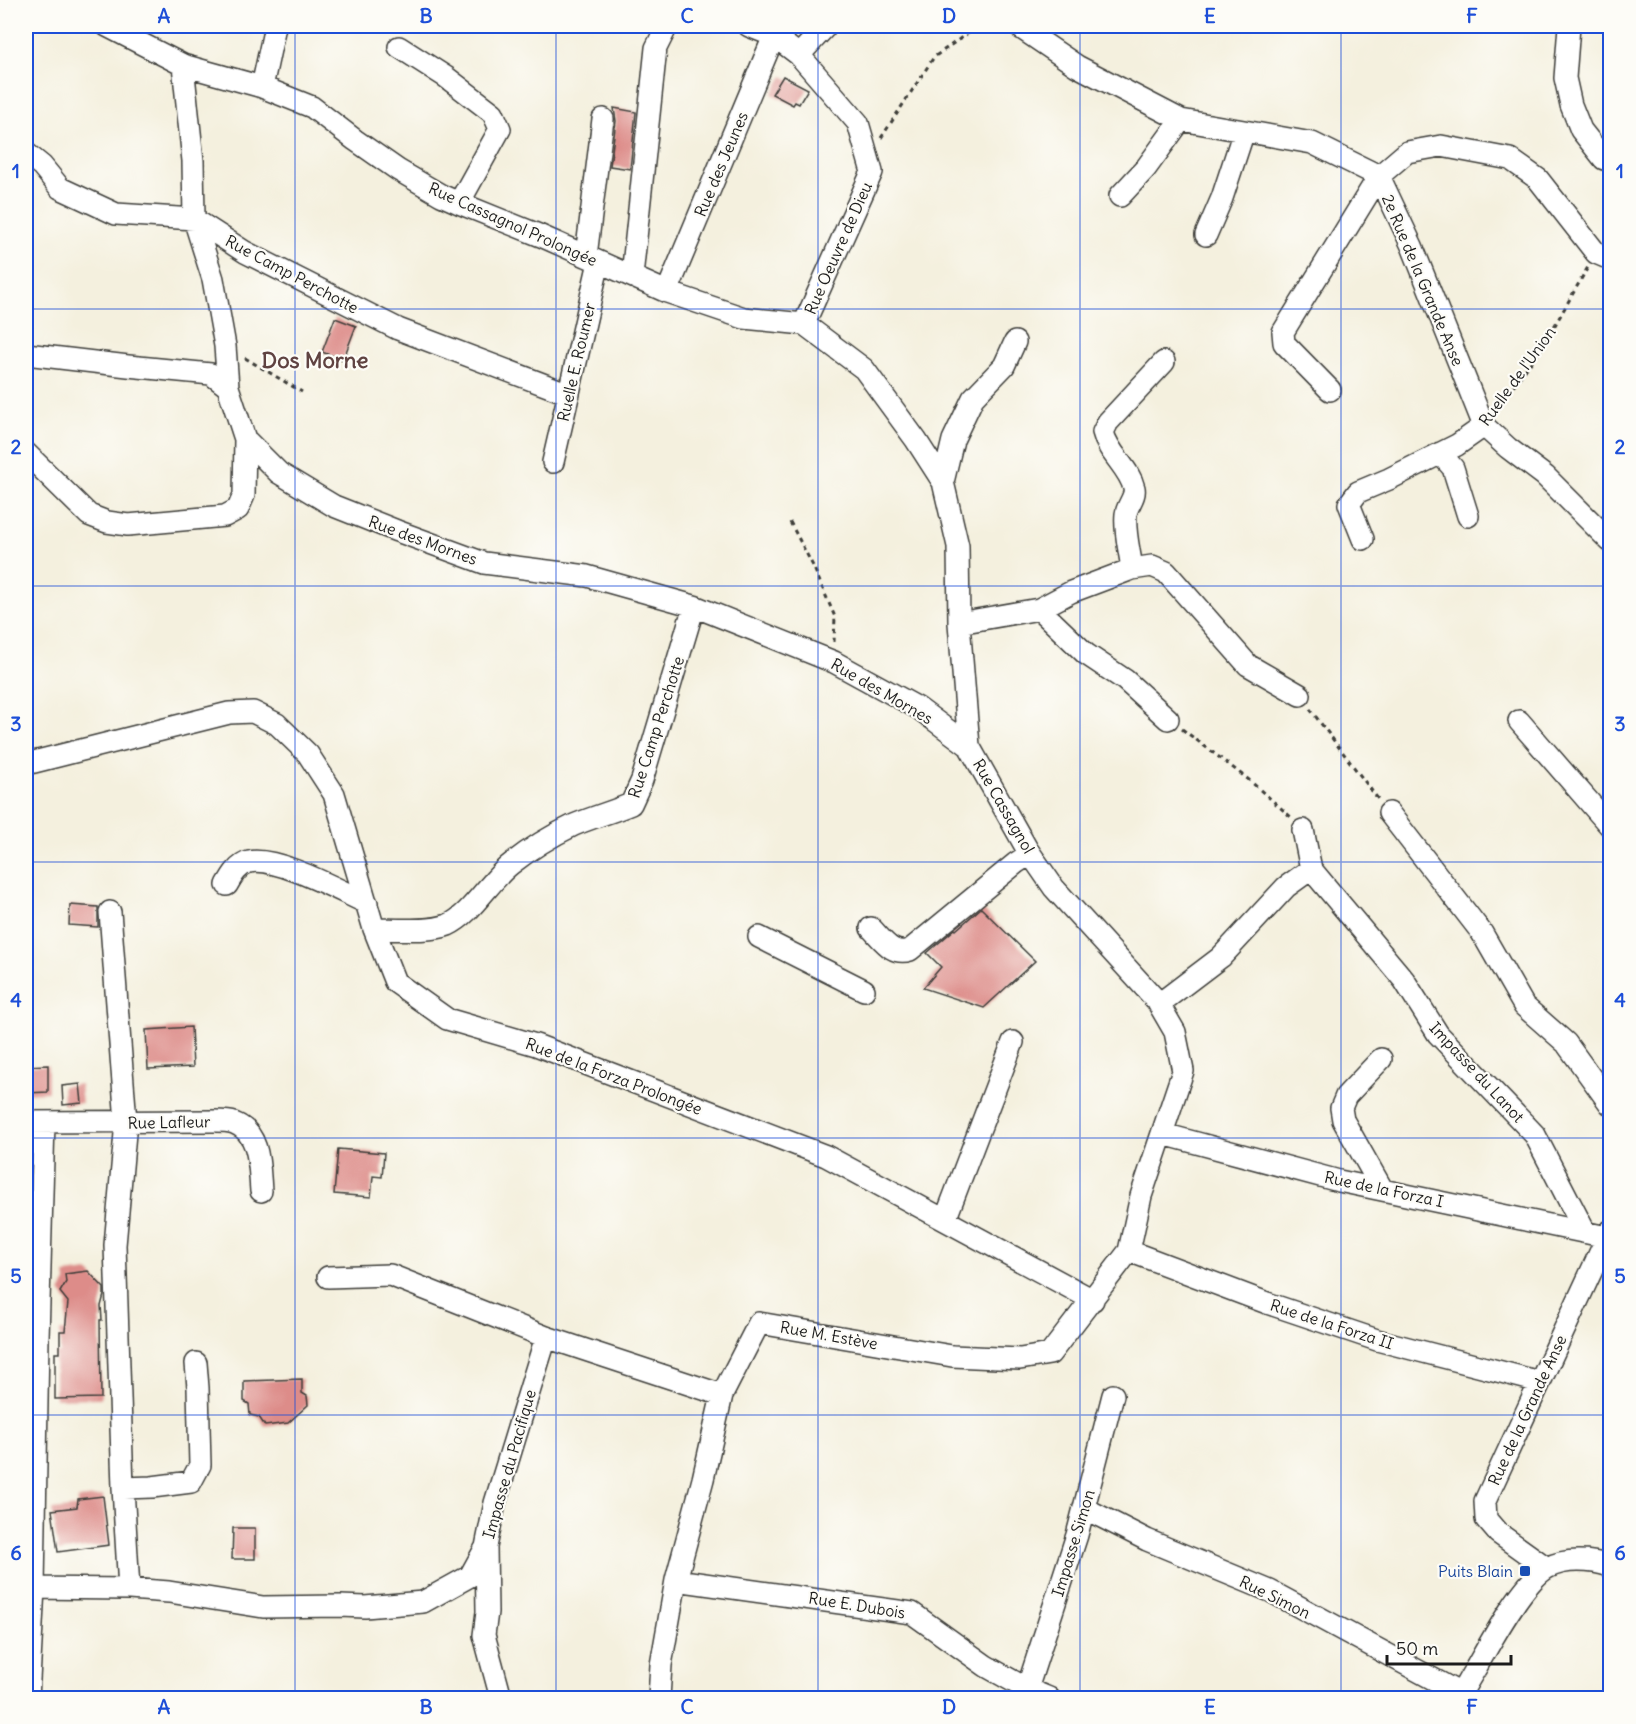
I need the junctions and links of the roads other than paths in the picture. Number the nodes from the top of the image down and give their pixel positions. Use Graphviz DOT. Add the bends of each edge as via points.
graph roads {
  1 [pos="107,26"];
  2 [pos="144,26"];
  3 [pos="275,26"];
  4 [pos="667,26"];
  5 [pos="749,26"];
  6 [pos="826,26"];
  7 [pos="1018,26"];
  8 [pos="1569,26"];
  9 [pos="774,36"];
  10 [pos="399,47"];
  11 [pos="159,52"];
  12 [pos="799,55"];
  13 [pos="183,65"];
  14 [pos="262,87"];
  15 [pos="603,119"];
  16 [pos="1181,120"];
  17 [pos="1244,131"];
  18 [pos="26,153"];
  19 [pos="1604,159"];
  20 [pos="1379,176"];
  21 [pos="1120,196"];
  22 [pos="459,203"];
  23 [pos="194,219"];
  24 [pos="1206,235"];
  25 [pos="1603,256"];
  26 [pos="592,259"];
  27 [pos="632,276"];
  28 [pos="667,292"];
  29 [pos="804,324"];
  30 [pos="1015,342"];
  31 [pos="26,354"];
  32 [pos="1164,362"];
  33 [pos="228,387"];
  34 [pos="1330,390"];
  35 [pos="569,394"];
  36 [pos="1484,426"];
  37 [pos="245,439"];
  38 [pos="26,453"];
  39 [pos="1440,453"];
  40 [pos="553,462"];
  41 [pos="943,482"];
  42 [pos="1468,516"];
  43 [pos="1363,539"];
  44 [pos="1611,541"];
  45 [pos="1132,570"];
  46 [pos="694,606"];
  47 [pos="1039,609"];
  48 [pos="958,623"];
  49 [pos="1300,695"];
  50 [pos="1168,719"];
  51 [pos="1519,721"];
  52 [pos="969,746"];
  53 [pos="26,764"];
  54 [pos="1389,813"];
  55 [pos="1611,826"];
  56 [pos="1303,830"];
  57 [pos="1030,854"];
  58 [pos="1311,869"];
  59 [pos="226,885"];
  60 [pos="367,903"];
  61 [pos="110,912"];
  62 [pos="374,928"];
  63 [pos="871,928"];
  64 [pos="759,937"];
  65 [pos="864,990"];
  66 [pos="1159,1004"];
  67 [pos="1013,1042"];
  68 [pos="1381,1059"];
  69 [pos="1611,1104"];
  70 [pos="35,1122"];
  71 [pos="126,1122"];
  72 [pos="1163,1134"];
  73 [pos="1382,1189"];
  74 [pos="261,1191"];
  75 [pos="945,1220"];
  76 [pos="1585,1232"];
  77 [pos="1609,1234"];
  78 [pos="1129,1251"];
  79 [pos="328,1277"];
  80 [pos="1093,1300"];
  81 [pos="546,1337"];
  82 [pos="196,1363"];
  83 [pos="1540,1382"];
  84 [pos="722,1395"];
  85 [pos="1113,1395"];
  86 [pos="123,1488"];
  87 [pos="1084,1508"];
  88 [pos="486,1547"];
  89 [pos="1611,1566"];
  90 [pos="1547,1568"];
  91 [pos="676,1580"];
  92 [pos="30,1588"];
  93 [pos="129,1589"];
  94 [pos="1027,1689"];
  95 [pos="1460,1696"];
  96 [pos="28,1698"];
  97 [pos="501,1698"];
  98 [pos="659,1698"];
  99 [pos="1049,1698"];
  1 -- 11 [label="street, Rue Cassagnol Prolongée"];
  2 -- 11 [label="street"];
  3 -- 14 [label="street"];
  4 -- 27 [label="street" via="656,48"];
  5 -- 9 [label="street, Rue Oeuvre de Dieu"];
  6 -- 12 [label="street"];
  7 -- 16 [label="street, 2e Rue de la Grande Anse" via="1077,66"];
  8 -- 19 [label="street" via="1565,78 1571,105 1581,130"];
  9 -- 12 [label="street, Rue Oeuvre de Dieu"];
  9 -- 28 [label="street, Rue des Jeunes"];
  10 -- 22 [label="street" via="493,113 500,129"];
  11 -- 13 [label="street, Rue Cassagnol Prolongée"];
  12 -- 29 [label="street, Rue Oeuvre de Dieu" via="858,123 872,172"];
  13 -- 14 [label="street, Rue Cassagnol Prolongée"];
  13 -- 23 [label="street, Rue des Mornes" via="193,161"];
  14 -- 22 [label="street, Rue Cassagnol Prolongée" via="312,107 398,170"];
  15 -- 26 [label="street, Ruelle E. Roumer"];
  16 -- 17 [label="street, 2e Rue de la Grande Anse"];
  16 -- 21 [label="street"];
  17 -- 20 [label="street, 2e Rue de la Grande Anse" via="1312,142"];
  17 -- 24 [label="street"];
  18 -- 23 [label="street, Rue Camp Perchotte" via="60,188 116,214"];
  20 -- 25 [label="street" via="1407,152 1441,146 1510,159 1538,178"];
  20 -- 34 [label="street" via="1283,332 1284,343"];
  20 -- 36 [label="street, 2e Rue de la Grande Anse" via="1412,246"];
  22 -- 26 [label="street, Rue Cassagnol Prolongée"];
  23 -- 33 [label="street, Rue des Mornes" via="213,279"];
  23 -- 35 [label="street, Rue Camp Perchotte" via="245,252 398,329"];
  26 -- 27 [label="street, Rue Cassagnol Prolongée"];
  26 -- 35 [label="street, Ruelle E. Roumer"];
  27 -- 28 [label="street, Rue Cassagnol Prolongée"];
  28 -- 29 [label="street, Rue Cassagnol Prolongée" via="744,318"];
  29 -- 41 [label="street, Rue Cassagnol" via="864,369"];
  30 -- 41 [label="street" via="1004,366 973,398 953,440"];
  31 -- 33 [label="street" via="211,374"];
  32 -- 45 [label="street" via="1103,432 1105,443 1134,486 1126,516"];
  33 -- 37 [label="street, Rue des Mornes"];
  35 -- 40 [label="street, Ruelle E. Roumer"];
  36 -- 39 [label="street, Ruelle de l'Union"];
  36 -- 44 [label="street, 2e Rue de la Grande Anse" via="1545,476"];
  37 -- 38 [label="street" via="244,495 238,509 225,516 128,525 88,515"];
  37 -- 46 [label="street, Rue des Mornes" via="279,473 334,506 397,531 484,563 587,576"];
  39 -- 42 [label="street" via="1453,468"];
  39 -- 43 [label="street, Ruelle de l'Union" via="1358,492 1349,504"];
  41 -- 48 [label="street, Rue Cassagnol" via="958,546"];
  45 -- 47 [label="street" via="1071,592"];
  45 -- 49 [label="street" via="1152,566 1166,572 1248,664"];
  46 -- 52 [label="street, Rue des Mornes" via="834,662 918,708"];
  46 -- 62 [label="street, Rue Camp Perchotte" via="642,780 631,804 574,825 528,852 510,864 465,913 449,924 435,928"];
  47 -- 48 [label="street"];
  47 -- 50 [label="street" via="1086,654 1125,680"];
  48 -- 52 [label="street, Rue Cassagnol"];
  51 -- 55 [label="street"];
  52 -- 57 [label="street, Rue Cassagnol"];
  53 -- 60 [label="street, Rue de la Forza Prolongée" via="229,713 253,712 278,723 308,754 334,794"];
  54 -- 69 [label="street" via="1482,933 1524,1006 1566,1043"];
  56 -- 58 [label="street, Impasse du Lanot"];
  57 -- 63 [label="street" via="910,950 893,950"];
  57 -- 66 [label="street, Rue Cassagnol" via="1054,888"];
  58 -- 66 [label="street" via="1286,887 1221,957"];
  58 -- 76 [label="street, Impasse du Lanot" via="1404,980 1437,1034 1535,1135"];
  59 -- 60 [label="street" via="248,862 264,862 289,868"];
  60 -- 62 [label="street, Rue de la Forza Prolongée"];
  61 -- 71 [label="street"];
  62 -- 75 [label="street, Rue de la Forza Prolongée" via="395,982 447,1018 536,1045 826,1156"];
  64 -- 65 [label="street"];
  66 -- 72 [label="street, Rue Cassagnol" via="1175,1032 1183,1071"];
  67 -- 75 [label="street"];
  68 -- 73 [label="street" via="1346,1096 1341,1108 1343,1120"];
  70 -- 71 [label="street, Rue Lafleur"];
  70 -- 92 [label="street" via="38,1338"];
  71 -- 74 [label="street, Rue Lafleur" via="235,1123 248,1132 257,1148"];
  71 -- 86 [label="street" via="115,1245"];
  72 -- 73 [label="street, Rue de la Forza I"];
  72 -- 78 [label="street, Rue Cassagnol"];
  73 -- 76 [label="street, Rue de la Forza I"];
  75 -- 80 [label="street, Rue de la Forza Prolongée"];
  76 -- 77 [label="street, Rue de la Forza I"];
  77 -- 83 [label="street, Rue de la Grande Anse"];
  78 -- 80 [label="street, Rue M. Estève"];
  78 -- 83 [label="street, Rue de la Forza II" via="1377,1340"];
  79 -- 81 [label="street" via="390,1275"];
  80 -- 84 [label="street, Rue M. Estève" via="1050,1354 1020,1359 952,1356 759,1323"];
  81 -- 84 [label="street"];
  81 -- 88 [label="street, Impasse du Pacifique" via="495,1503"];
  82 -- 86 [label="street" via="200,1465 191,1482"];
  83 -- 90 [label="street, Rue de la Grande Anse" via="1485,1501 1486,1519 1498,1533"];
  84 -- 91 [label="street, Rue M. Estève"];
  85 -- 87 [label="street, Impasse Simon"];
  86 -- 93 [label="street"];
  87 -- 94 [label="street, Impasse Simon"];
  87 -- 95 [label="street, Rue Simon" via="1146,1540 1270,1591"];
  88 -- 93 [label="street" via="470,1576 423,1602 365,1607 272,1607"];
  88 -- 97 [label="street, Impasse du Pacifique" via="484,1635"];
  89 -- 90 [label="street" via="1586,1561"];
  90 -- 95 [label="street" via="1528,1585 1497,1630"];
  91 -- 94 [label="street, Rue E. Dubois" via="912,1612 986,1666"];
  91 -- 98 [label="street, Rue M. Estève"];
  92 -- 93 [label="street"];
  92 -- 96 [label="street"];
  94 -- 99 [label="street, Rue E. Dubois"];
}
